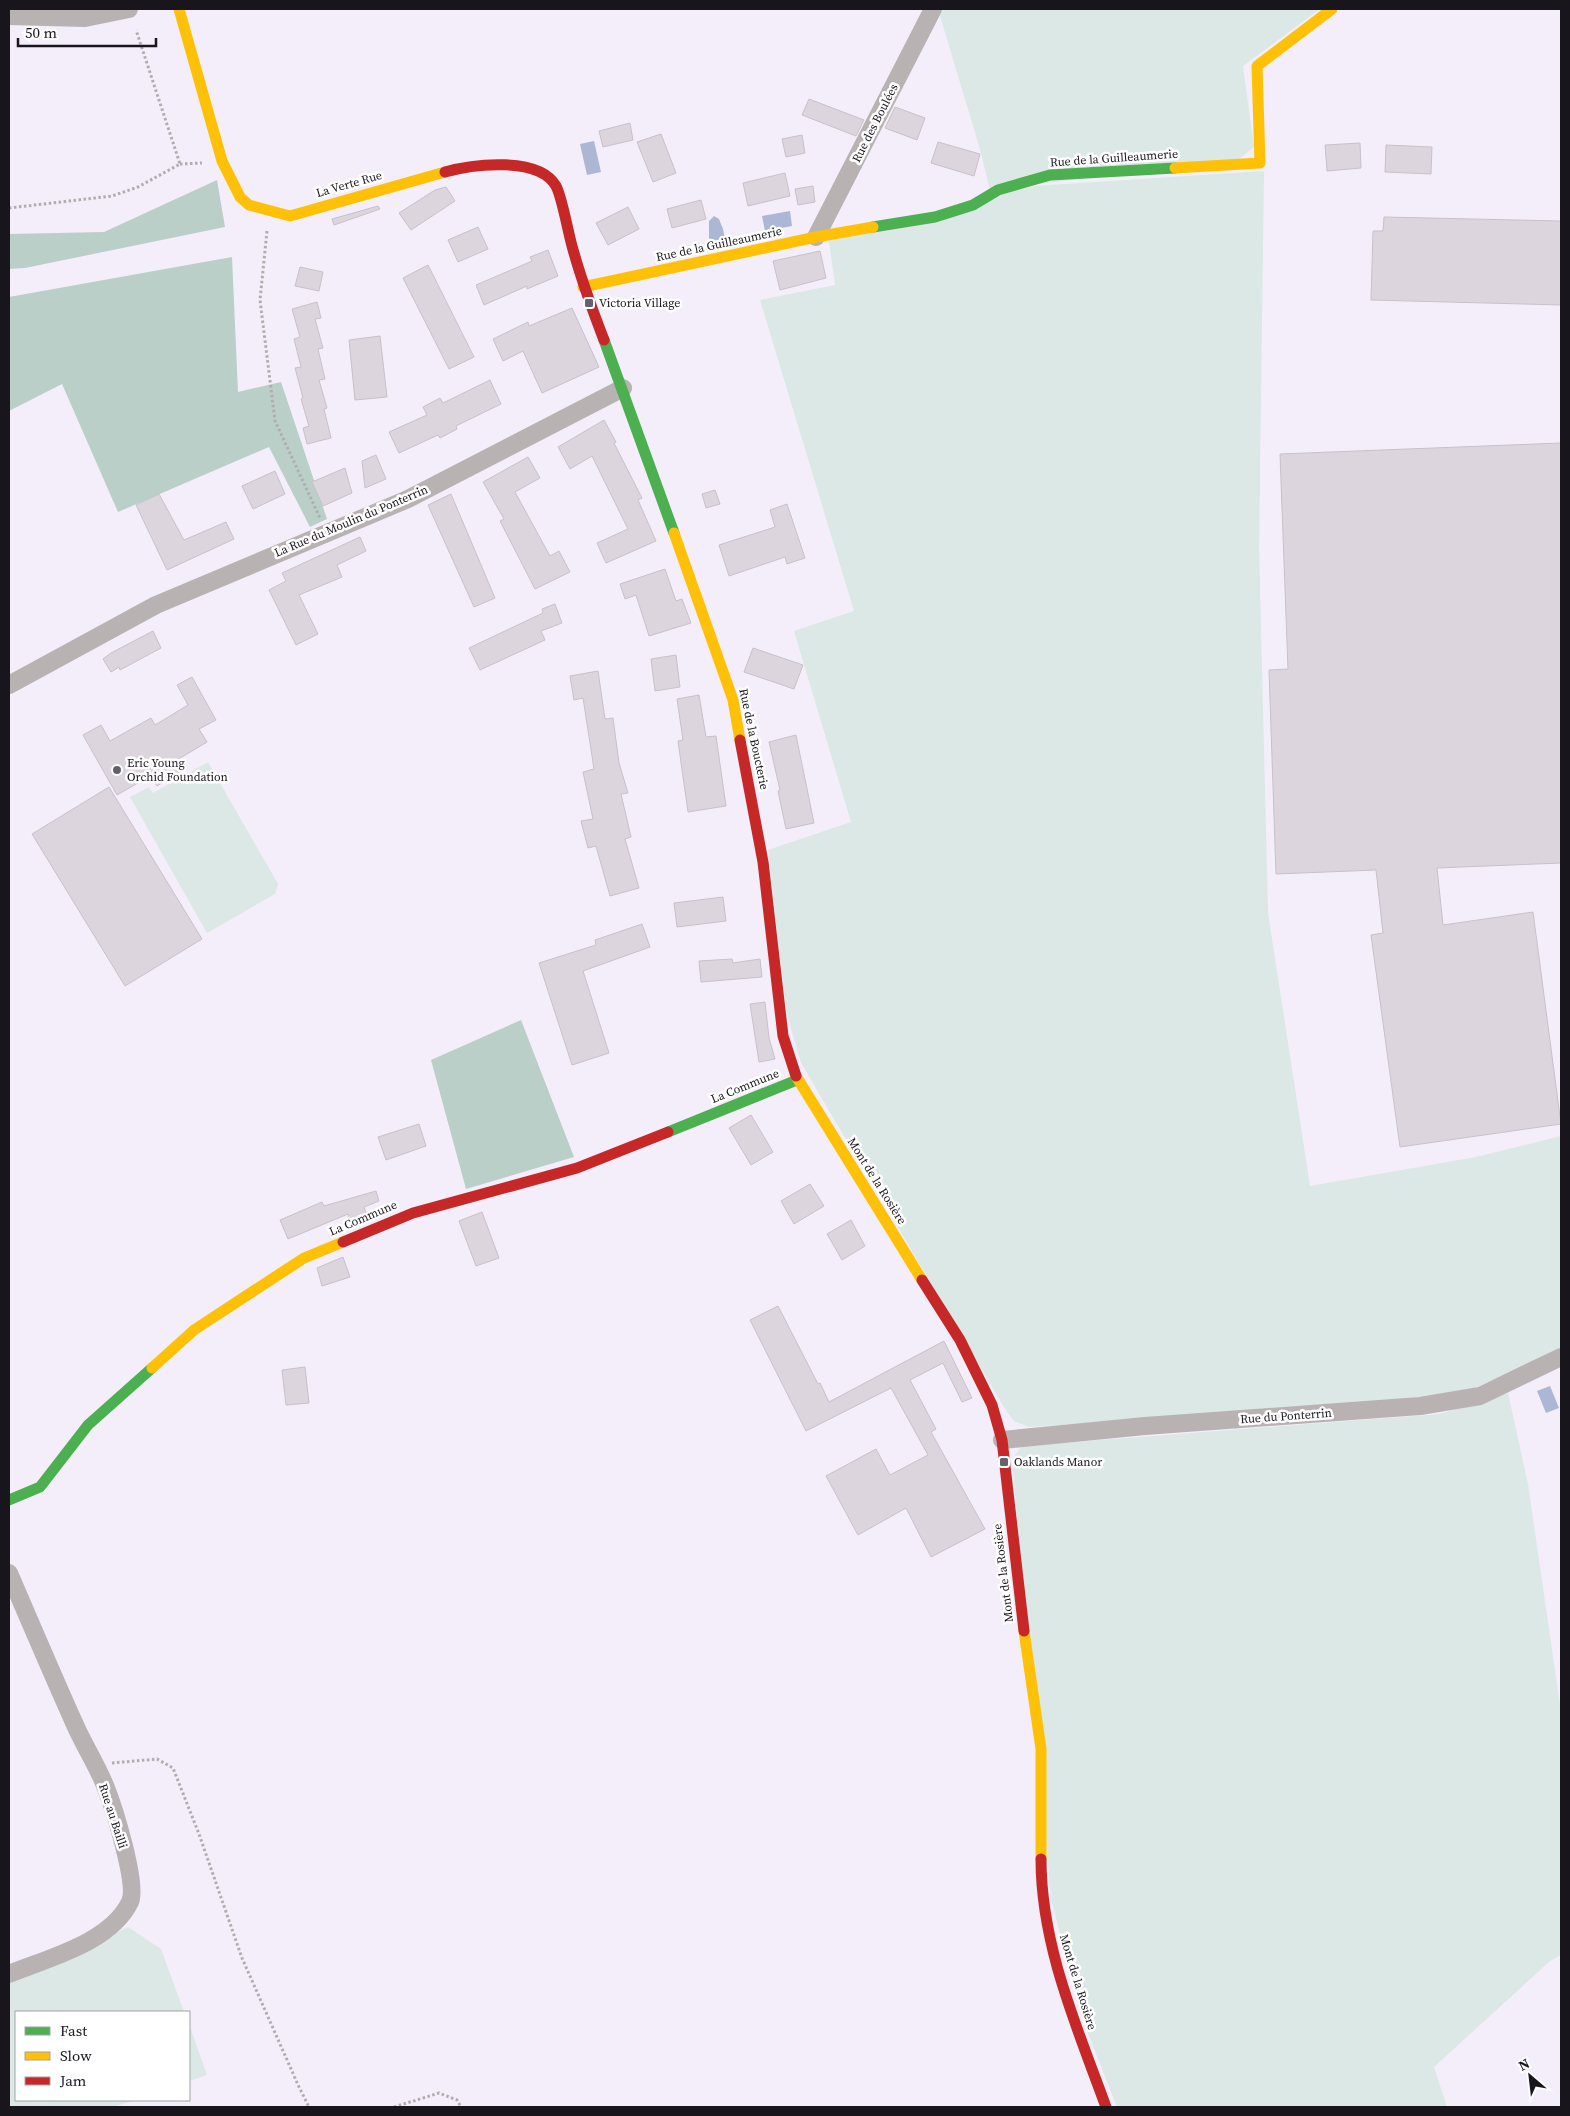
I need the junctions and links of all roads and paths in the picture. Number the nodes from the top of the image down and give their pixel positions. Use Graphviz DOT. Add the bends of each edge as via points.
graph roads {
  1 [pos="129,9"];
  2 [pos="179,9"];
  3 [pos="933,9"];
  4 [pos="1332,9"];
  5 [pos="9,16"];
  6 [pos="136,30"];
  7 [pos="9,208"];
  8 [pos="266,210"];
  9 [pos="816,237"];
  10 [pos="583,288"];
  11 [pos="623,388"];
  12 [pos="327,532"];
  13 [pos="9,685"];
  14 [pos="797,1080"];
  15 [pos="1561,1357"];
  16 [pos="1002,1440"];
  17 [pos="9,1500"];
  18 [pos="9,1573"];
  19 [pos="94,1764"];
  20 [pos="9,1974"];
  21 [pos="310,2107"];
  22 [pos="394,2107"];
  23 [pos="461,2107"];
  24 [pos="1106,2107"];
  1 -- 5 [label="street" via="85,18"];
  2 -- 8 [label="street, La Verte Rue" via="222,162 240,197 249,205"];
  3 -- 9 [label="street, Rue des Boulées"];
  4 -- 9 [label="street, Rue de la Guilleaumerie" via="1257,66 1260,163 1050,175 998,190 973,206 935,217"];
  6 -- 7 [label="path" via="180,164 138,187 112,196"];
  8 -- 10 [label="street, La Verte Rue" via="290,216 455,169 516,164 538,170 556,186"];
  8 -- 12 [label="path" via="267,234 260,300 274,421"];
  9 -- 10 [label="street, Rue de la Guilleaumerie"];
  10 -- 11 [label="street, La Verte Rue"];
  11 -- 12 [label="street, La Rue du Moulin du Ponterrin" via="408,499"];
  11 -- 14 [label="street, Rue de la Boucterie" via="733,700 763,862 783,1036"];
  12 -- 13 [label="street, La Rue du Moulin du Ponterrin" via="156,605"];
  14 -- 16 [label="street, Mont de la Rosière" via="960,1340 992,1404"];
  14 -- 17 [label="street, La Commune" via="578,1168 413,1212 304,1258 194,1330 88,1425 40,1487"];
  15 -- 16 [label="street, Rue du Ponterrin" via="1480,1396 1420,1406"];
  16 -- 24 [label="street, Mont de la Rosière" via="1019,1600 1041,1749 1041,1886 1050,1941"];
  18 -- 19 [label="street, Rue au Bailli"];
  19 -- 20 [label="street, Rue au Bailli" via="106,1788 123,1846 133,1888 131,1901 118,1920 88,1942"];
  19 -- 21 [label="path" via="157,1759 172,1768 199,1834 242,1958"];
  22 -- 23 [label="path" via="440,2093 457,2100"];
}
